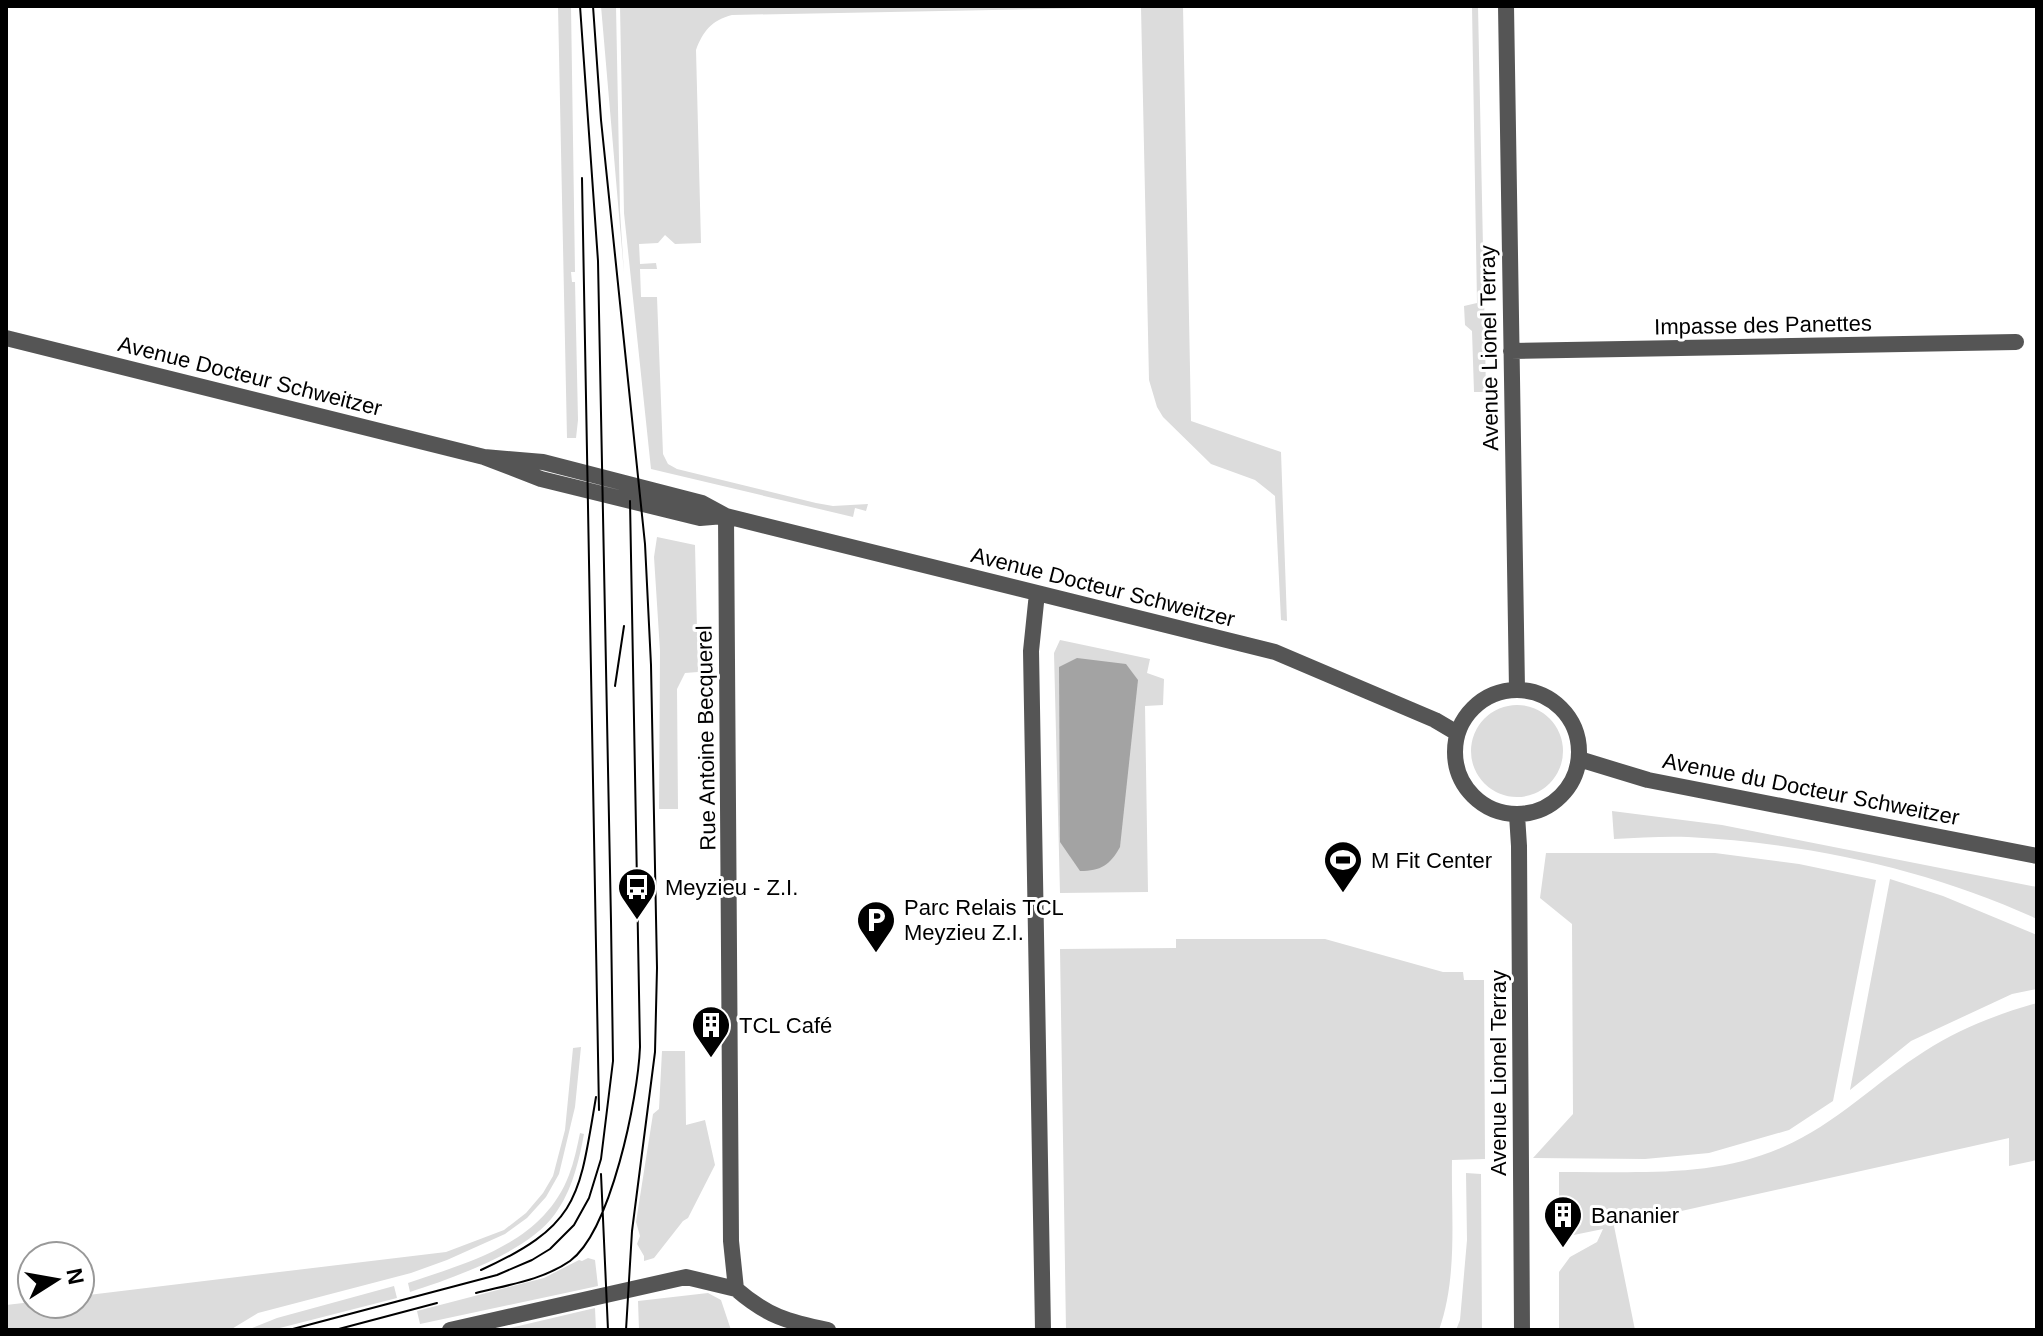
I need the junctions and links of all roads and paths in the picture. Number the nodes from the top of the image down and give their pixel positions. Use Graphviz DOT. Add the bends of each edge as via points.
graph roads {
  1 [pos="1506,6"];
  2 [pos="6,338"];
  3 [pos="2016,342"];
  4 [pos="1511,351"];
  5 [pos="726,516"];
  6 [pos="1037,593"];
  7 [pos="1517,689"];
  8 [pos="1457,733"];
  9 [pos="1579,759"];
  10 [pos="1517,815"];
  11 [pos="2037,856"];
  12 [pos="736,1289"];
  13 [pos="450,1330"];
  14 [pos="828,1330"];
  15 [pos="1043,1330"];
  16 [pos="1522,1330"];
  1 -- 4 [label="street, Avenue Lionel Terray"];
  2 -- 5 [label="street, Avenue Docteur Schweitzer" via="484,457 543,462 702,503"];
  3 -- 4 [label="street, Impasse des Panettes"];
  4 -- 7 [label="street, Avenue Lionel Terray"];
  5 -- 6 [label="street, Avenue Docteur Schweitzer"];
  5 -- 12 [label="street, Rue Antoine Becquerel" via="731,1241"];
  6 -- 8 [label="street, Avenue Docteur Schweitzer" via="1275,652"];
  6 -- 15 [label="street" via="1031,651"];
  7 -- 8 [label="street" via="1501,691 1474,707"];
  7 -- 9 [label="street" via="1556,703 1578,738"];
  8 -- 10 [label="street" via="1457,772 1466,789 1489,808"];
  9 -- 10 [label="street" via="1575,777 1552,805"];
  9 -- 11 [label="street, Avenue du Docteur Schweitzer" via="1648,780"];
  10 -- 16 [label="street, Avenue Lionel Terray"];
  12 -- 13 [label="street" via="686,1277"];
  12 -- 14 [label="street" via="781,1319"];
}
